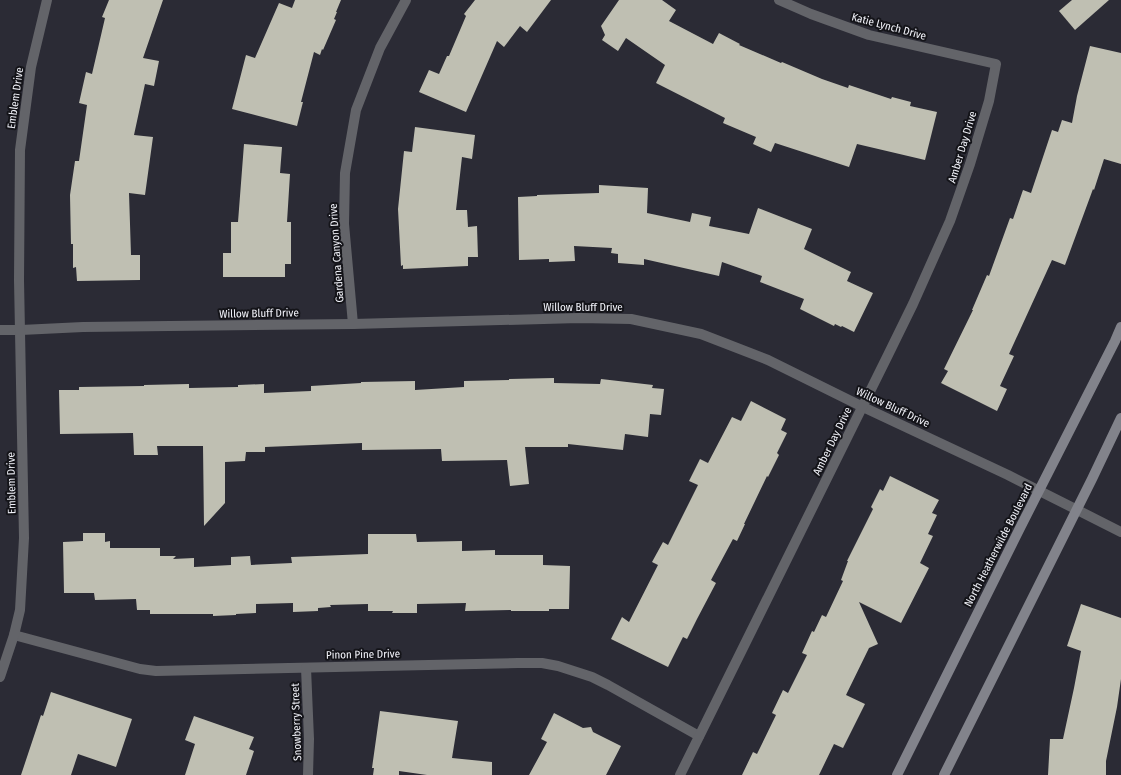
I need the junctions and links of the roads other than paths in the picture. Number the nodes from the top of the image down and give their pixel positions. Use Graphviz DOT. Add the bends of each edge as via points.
graph roads {
  1 [pos="47,0"];
  2 [pos="406,0"];
  3 [pos="779,0"];
  4 [pos="996,64"];
  5 [pos="353,324"];
  6 [pos="1121,327"];
  7 [pos="0,330"];
  8 [pos="20,330"];
  9 [pos="863,406"];
  10 [pos="1121,418"];
  11 [pos="1039,490"];
  12 [pos="1076,509"];
  13 [pos="1121,532"];
  14 [pos="14,635"];
  15 [pos="306,668"];
  16 [pos="0,677"];
  17 [pos="699,736"];
  18 [pos="308,775"];
  19 [pos="680,775"];
  20 [pos="897,775"];
  21 [pos="944,775"];
  1 -- 8 [label="street, Emblem Drive" via="31,67 20,150"];
  2 -- 5 [label="street, Gardena Canyon Drive" via="380,48 356,110 345,173 344,224"];
  3 -- 4 [label="street, Katie Lynch Drive" via="868,35"];
  4 -- 9 [label="street, Amber Day Drive" via="972,157 950,221"];
  5 -- 8 [label="street, Willow Bluff Drive" via="83,326"];
  5 -- 9 [label="street, Willow Bluff Drive" via="631,319 701,334 768,360"];
  6 -- 11 [label="main road, North Heatherwilde Boulevard"];
  7 -- 8 [label="street, Willow Bluff Drive"];
  8 -- 14 [label="street, Emblem Drive" via="24,538 20,610"];
  9 -- 11 [label="street, Willow Bluff Drive"];
  9 -- 17 [label="street, Amber Day Drive"];
  10 -- 12 [label="main road"];
  11 -- 12 [label="street, Willow Bluff Drive"];
  11 -- 20 [label="main road, North Heatherwilde Boulevard"];
  12 -- 13 [label="street, Willow Bluff Drive"];
  12 -- 21 [label="main road"];
  14 -- 15 [label="street, Pinon Pine Drive" via="156,671"];
  14 -- 16 [label="street, Emblem Drive"];
  15 -- 17 [label="street, Pinon Pine Drive" via="542,663 608,684"];
  15 -- 18 [label="street, Snowberry Street"];
  17 -- 19 [label="street, Amber Day Drive"];
}
